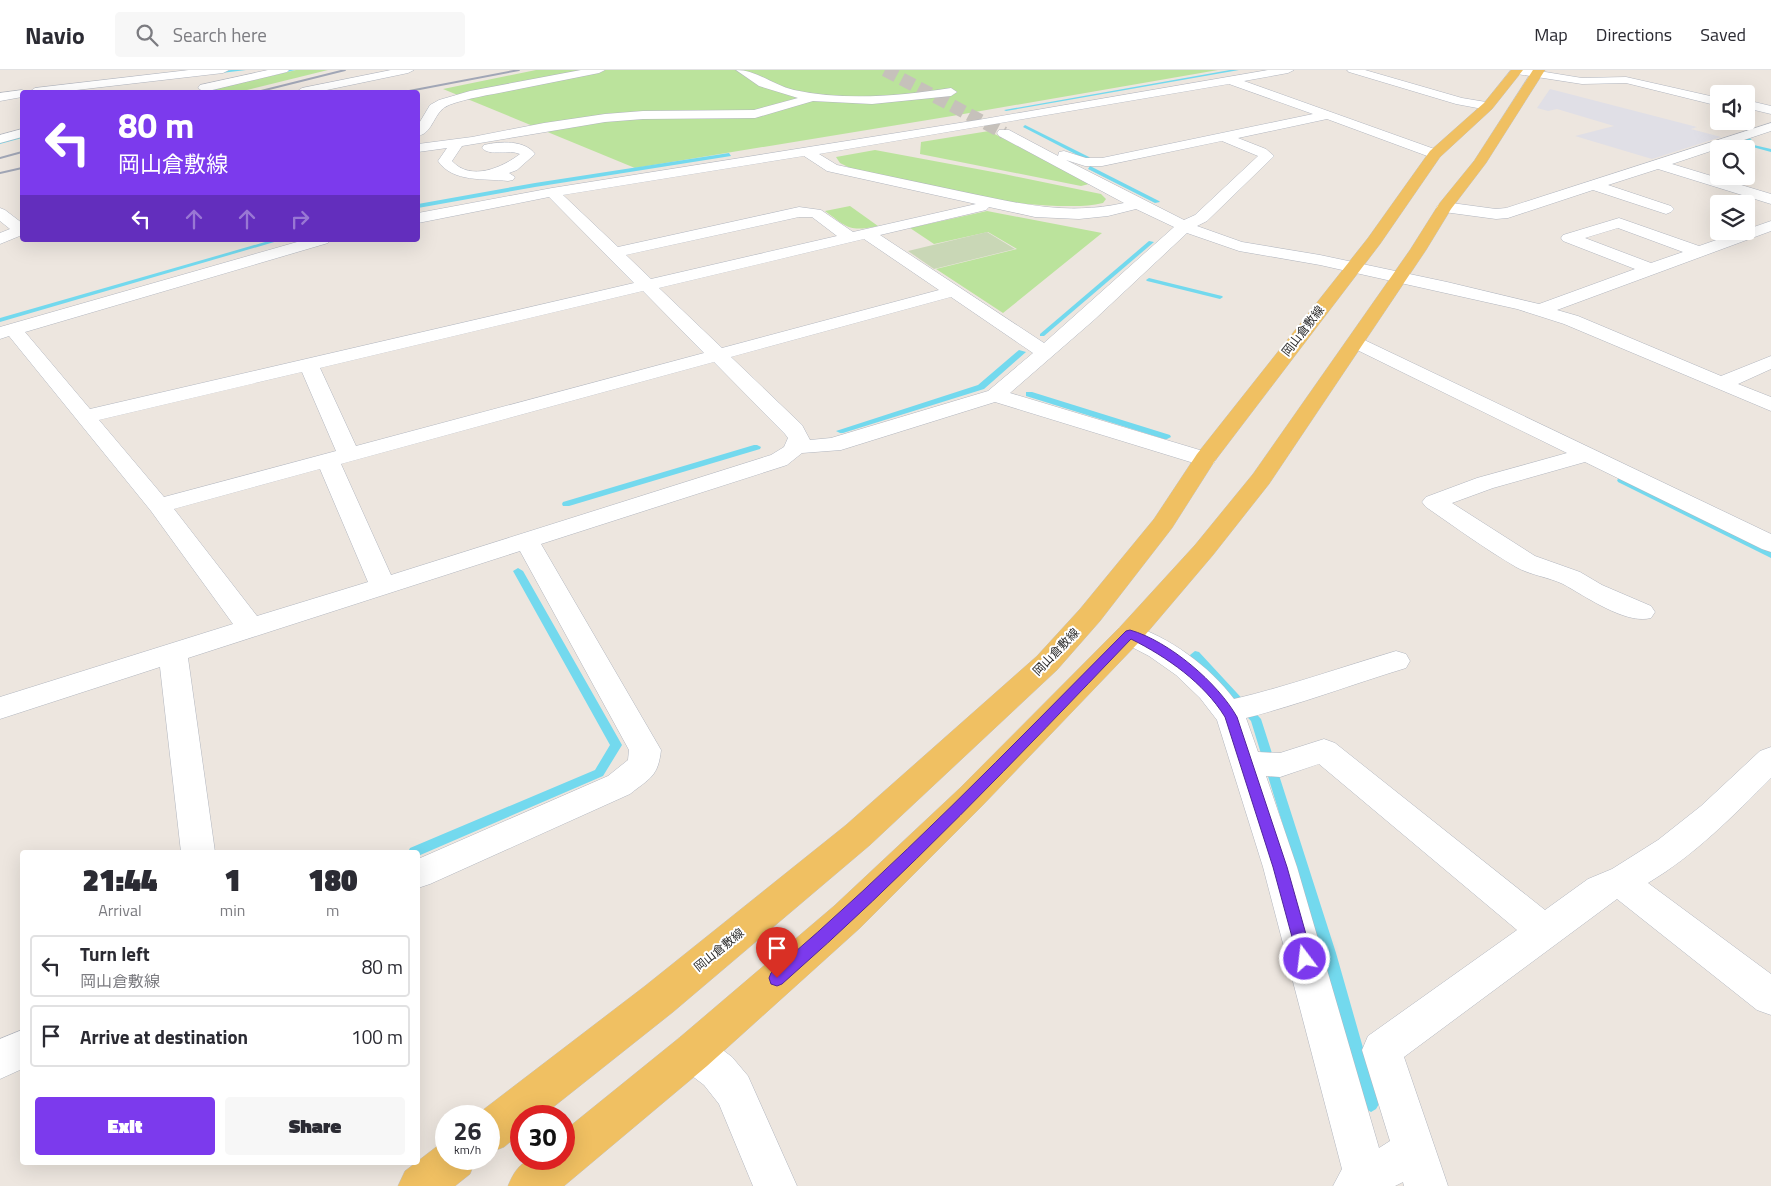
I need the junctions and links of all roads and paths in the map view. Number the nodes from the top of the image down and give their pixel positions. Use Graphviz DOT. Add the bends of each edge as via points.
graph roads {
  1 [pos="218,70"];
  2 [pos="223,70"];
  3 [pos="283,70"];
  4 [pos="408,70"];
  5 [pos="599,70"];
  6 [pos="742,70"];
  7 [pos="1288,70"];
  8 [pos="1353,70"];
  9 [pos="1608,70"];
  10 [pos="1644,70"];
  11 [pos="1528,71"];
  12 [pos="1626,74"];
  13 [pos="130,75"];
  14 [pos="44,77"];
  15 [pos="1230,80"];
  16 [pos="40,90"];
  17 [pos="50,90"];
  18 [pos="195,90"];
  19 [pos="312,90"];
  20 [pos="951,92"];
  21 [pos="20,94"];
  22 [pos="1710,95"];
  23 [pos="0,97"];
  24 [pos="813,97"];
  25 [pos="1710,100"];
  26 [pos="1488,106"];
  27 [pos="1755,109"];
  28 [pos="1771,110"];
  29 [pos="1329,115"];
  30 [pos="997,121"];
  31 [pos="1771,127"];
  32 [pos="420,130"];
  33 [pos="1004,133"];
  34 [pos="20,134"];
  35 [pos="1224,137"];
  36 [pos="0,139"];
  37 [pos="493,142"];
  38 [pos="457,143"];
  39 [pos="420,148"];
  40 [pos="807,152"];
  41 [pos="1435,154"];
  42 [pos="446,163"];
  43 [pos="1658,164"];
  44 [pos="491,175"];
  45 [pos="1593,185"];
  46 [pos="524,188"];
  47 [pos="552,192"];
  48 [pos="1771,199"];
  49 [pos="985,200"];
  50 [pos="1138,204"];
  51 [pos="1444,208"];
  52 [pos="1666,209"];
  53 [pos="0,213"];
  54 [pos="420,218"];
  55 [pos="1186,225"];
  56 [pos="1771,226"];
  57 [pos="20,228"];
  58 [pos="20,230"];
  59 [pos="867,234"];
  60 [pos="850,238"];
  61 [pos="0,239"];
  62 [pos="302,242"];
  63 [pos="263,246"];
  64 [pos="1698,252"];
  65 [pos="614,253"];
  66 [pos="1356,262"];
  67 [pos="1651,269"];
  68 [pos="1403,272"];
  69 [pos="648,285"];
  70 [pos="954,291"];
  71 [pos="1549,307"];
  72 [pos="7,331"];
  73 [pos="1356,342"];
  74 [pos="1045,352"];
  75 [pos="717,356"];
  76 [pos="1771,362"];
  77 [pos="309,365"];
  78 [pos="1730,380"];
  79 [pos="1771,390"];
  80 [pos="995,396"];
  81 [pos="1771,405"];
  82 [pos="84,417"];
  83 [pos="797,447"];
  84 [pos="1579,457"];
  85 [pos="338,458"];
  86 [pos="1205,459"];
  87 [pos="159,506"];
  88 [pos="527,541"];
  89 [pos="1771,544"];
  90 [pos="383,586"];
  91 [pos="1641,612"];
  92 [pos="251,628"];
  93 [pos="1130,634"];
  94 [pos="173,654"];
  95 [pos="1396,661"];
  96 [pos="0,708"];
  97 [pos="1240,709"];
  98 [pos="1771,759"];
  99 [pos="1263,764"];
  100 [pos="198,850"];
  101 [pos="420,873"];
  102 [pos="1621,882"];
  103 [pos="1544,931"];
  104 [pos="1771,997"];
  105 [pos="20,1050"];
  106 [pos="692,1052"];
  107 [pos="0,1060"];
  108 [pos="500,1123"];
  109 [pos="575,1148"];
  110 [pos="1420,1169"];
  111 [pos="441,1170"];
  112 [pos="549,1170"];
  113 [pos="1360,1182"];
  114 [pos="420,1186"];
  115 [pos="530,1186"];
  116 [pos="775,1186"];
  1 -- 2 [label="street"];
  1 -- 13 [label="street"];
  3 -- 18 [label="street"];
  4 -- 19 [label="street"];
  5 -- 32 [label="street" via="443,103 434,108"];
  6 -- 24 [label="street" via="772,87"];
  7 -- 15 [label="street"];
  8 -- 26 [label="street"];
  9 -- 12 [label="street"];
  10 -- 12 [label="street"];
  11 -- 25 [label="street" via="1582,81 1626,80"];
  11 -- 26 [label="main road, 岡山倉敷線"];
  11 -- 51 [label="main road" via="1479,162"];
  12 -- 22 [label="street"];
  13 -- 17 [label="street"];
  14 -- 16 [label="street"];
  15 -- 29 [label="street"];
  15 -- 30 [label="street"];
  20 -- 24 [label="street" via="879,100"];
  21 -- 23 [label="street"];
  24 -- 37 [label="street" via="755,114 605,118"];
  26 -- 41 [label="main road, 岡山倉敷線"];
  27 -- 28 [label="street"];
  29 -- 35 [label="street"];
  29 -- 41 [label="street"];
  30 -- 35 [label="street" via="1085,162 1102,162"];
  30 -- 40 [label="street"];
  31 -- 43 [label="street"];
  33 -- 50 [label="street"];
  34 -- 36 [label="street"];
  35 -- 55 [label="street" via="1266,156 1201,218"];
  37 -- 38 [label="street"];
  37 -- 42 [label="street"];
  37 -- 44 [label="street" via="528,154 512,167"];
  38 -- 39 [label="street"];
  38 -- 42 [label="street"];
  40 -- 47 [label="street"];
  40 -- 49 [label="street" via="832,168"];
  41 -- 66 [label="main road, 岡山倉敷線"];
  42 -- 44 [label="street" via="456,171"];
  43 -- 45 [label="street"];
  43 -- 48 [label="street"];
  44 -- 46 [label="street" via="508,177"];
  45 -- 51 [label="street" via="1508,213"];
  45 -- 52 [label="street"];
  47 -- 54 [label="street"];
  47 -- 65 [label="street"];
  49 -- 50 [label="street" via="1035,212 1079,214"];
  49 -- 59 [label="street" via="981,207"];
  50 -- 55 [label="street"];
  51 -- 68 [label="main road"];
  53 -- 57 [label="street"];
  55 -- 66 [label="street" via="1204,236 1239,246"];
  55 -- 74 [label="street"];
  56 -- 64 [label="street"];
  58 -- 61 [label="street"];
  59 -- 60 [label="street"];
  59 -- 70 [label="street"];
  60 -- 65 [label="street" via="816,213 799,212"];
  60 -- 69 [label="street"];
  62 -- 63 [label="street"];
  63 -- 72 [label="street"];
  64 -- 67 [label="street"];
  64 -- 67 [label="street" via="1618,223 1569,238"];
  65 -- 69 [label="street"];
  66 -- 68 [label="street"];
  66 -- 86 [label="main road, 岡山倉敷線"];
  67 -- 71 [label="street"];
  68 -- 71 [label="street"];
  68 -- 73 [label="main road"];
  69 -- 75 [label="street"];
  69 -- 77 [label="street"];
  70 -- 74 [label="street"];
  70 -- 75 [label="street"];
  71 -- 78 [label="street"];
  72 -- 82 [label="street"];
  73 -- 84 [label="street"];
  73 -- 93 [label="main road" via="1261,479"];
  74 -- 80 [label="street"];
  75 -- 83 [label="street" via="794,430 799,438"];
  75 -- 85 [label="street"];
  76 -- 78 [label="street"];
  77 -- 82 [label="street"];
  77 -- 85 [label="street"];
  78 -- 79 [label="street"];
  78 -- 81 [label="street"];
  80 -- 83 [label="street" via="833,445"];
  80 -- 86 [label="street"];
  82 -- 87 [label="street"];
  83 -- 88 [label="street" via="779,460"];
  84 -- 89 [label="street"];
  84 -- 91 [label="street" via="1485,483 1434,502 1526,562 1571,578"];
  85 -- 87 [label="street"];
  85 -- 90 [label="street"];
  86 -- 108 [label="main road, 岡山倉敷線" via="1163,523 1090,615 1033,676 858,835 659,999"];
  87 -- 92 [label="street"];
  88 -- 90 [label="street"];
  88 -- 101 [label="street" via="645,750 643,766 619,785"];
  90 -- 92 [label="street"];
  92 -- 94 [label="street"];
  93 -- 97 [label="street" via="1161,649 1220,699"];
  93 -- 106 [label="main road" via="847,918"];
  94 -- 96 [label="street"];
  94 -- 100 [label="street"];
  95 -- 97 [label="street" via="1292,696"];
  97 -- 99 [label="street"];
  98 -- 102 [label="street" via="1690,836"];
  99 -- 103 [label="street" via="1324,751"];
  99 -- 113 [label="street" via="1280,867"];
  102 -- 103 [label="street" via="1600,890"];
  102 -- 104 [label="street"];
  103 -- 110 [label="street" via="1382,1050"];
  105 -- 107 [label="street"];
  106 -- 109 [label="main road"];
  106 -- 116 [label="street" via="718,1070 734,1090"];
  110 -- 113 [label="street"];
  111 -- 114 [label="main road"];
  112 -- 115 [label="main road"];
}
